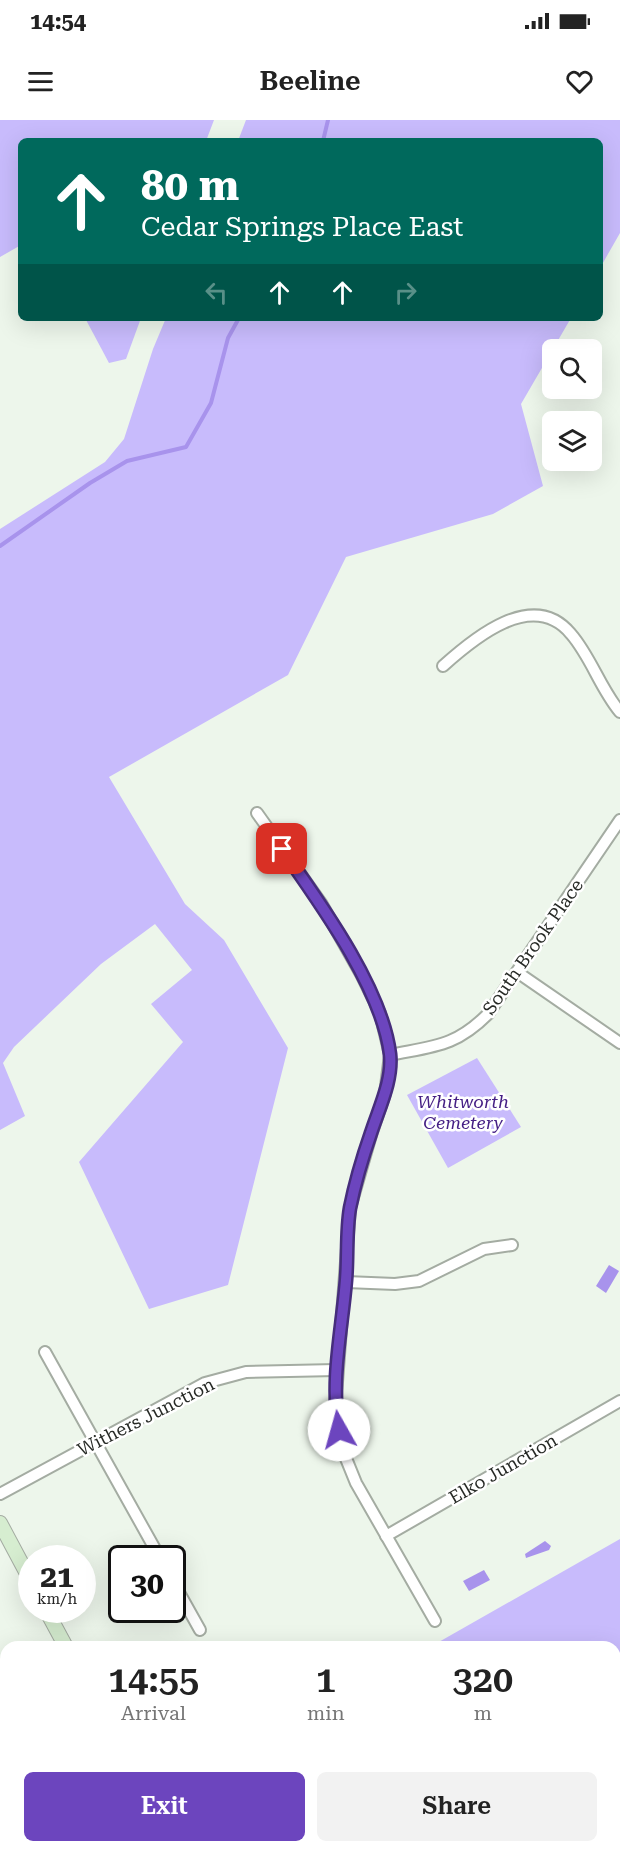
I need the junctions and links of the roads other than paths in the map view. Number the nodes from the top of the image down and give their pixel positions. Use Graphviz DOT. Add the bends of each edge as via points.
graph roads {
  1 [pos="443,666"];
  2 [pos="620,712"];
  3 [pos="257,813"];
  4 [pos="620,820"];
  5 [pos="517,972"];
  6 [pos="620,1043"];
  7 [pos="390,1055"];
  8 [pos="512,1245"];
  9 [pos="346,1282"];
  10 [pos="45,1352"];
  11 [pos="336,1370"];
  12 [pos="620,1401"];
  13 [pos="96,1442"];
  14 [pos="0,1494"];
  15 [pos="0,1523"];
  16 [pos="386,1536"];
  17 [pos="153,1545"];
  18 [pos="18,1557"];
  19 [pos="186,1606"];
  20 [pos="435,1622"];
  21 [pos="53,1623"];
  22 [pos="200,1630"];
  23 [pos="63,1641"];
  1 -- 2 [label="street" via="502,622 539,617 570,632"];
  3 -- 7 [label="street" via="321,903 361,974 380,1013"];
  4 -- 5 [label="street, South Brook Place"];
  5 -- 6 [label="street"];
  5 -- 7 [label="street, South Brook Place" via="471,1031 448,1044"];
  7 -- 9 [label="street" via="385,1094 350,1208"];
  8 -- 9 [label="street" via="484,1249 418,1281"];
  9 -- 11 [label="street"];
  10 -- 13 [label="street"];
  11 -- 13 [label="street, Withers Junction" via="263,1370 230,1376 187,1392"];
  11 -- 16 [label="street" via="335,1409 343,1451"];
  12 -- 16 [label="street, Elko Junction"];
  13 -- 14 [label="street, Withers Junction"];
  13 -- 17 [label="street"];
  15 -- 18 [label="street"];
  16 -- 20 [label="street"];
  19 -- 22 [label="street"];
  21 -- 23 [label="street"];
}
